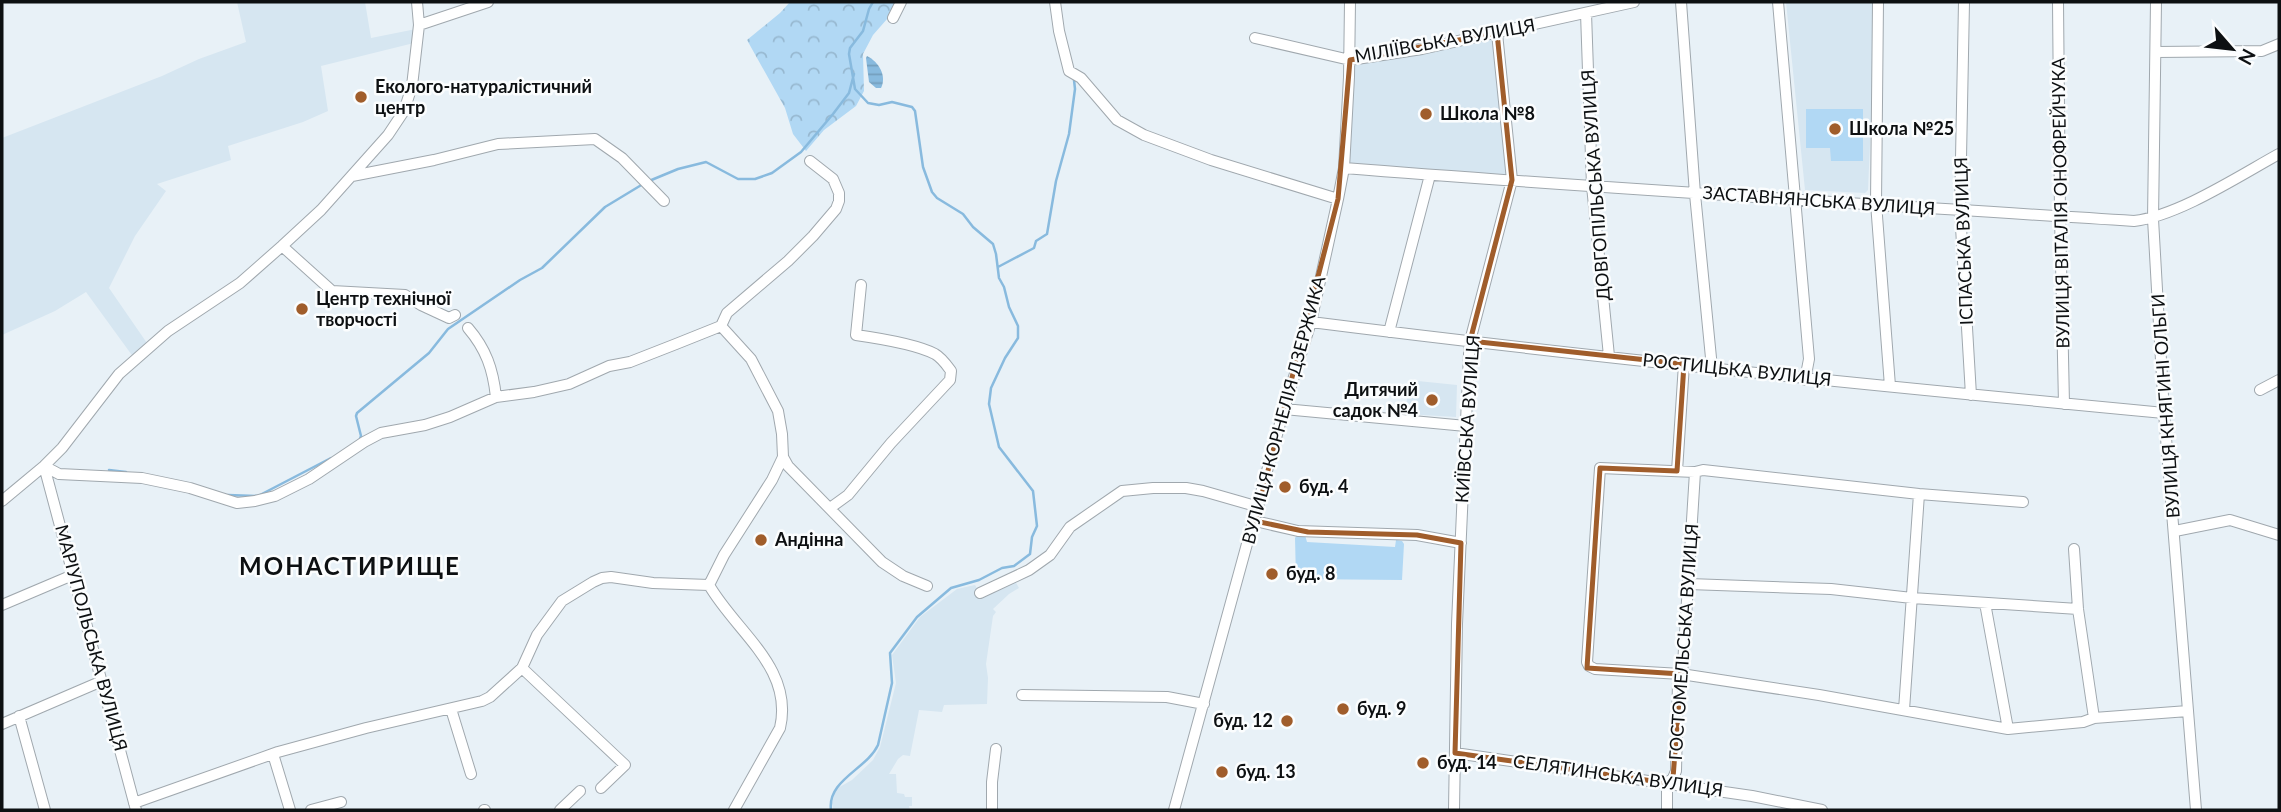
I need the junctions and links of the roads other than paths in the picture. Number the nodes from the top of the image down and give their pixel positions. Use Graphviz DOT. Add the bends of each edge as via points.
graph roads {
  1 [pos="417,2"];
  2 [pos="488,2"];
  3 [pos="901,2"];
  4 [pos="1055,2"];
  5 [pos="1350,2"];
  6 [pos="1634,2"];
  7 [pos="1681,2"];
  8 [pos="1778,2"];
  9 [pos="1878,2"];
  10 [pos="1964,2"];
  11 [pos="2058,2"];
  12 [pos="2156,2"];
  13 [pos="1586,13"];
  14 [pos="893,18"];
  15 [pos="419,25"];
  16 [pos="1497,33"];
  17 [pos="1255,38"];
  18 [pos="2279,44"];
  19 [pos="2156,52"];
  20 [pos="1350,60"];
  21 [pos="2279,154"];
  22 [pos="810,161"];
  23 [pos="1343,168"];
  24 [pos="1430,175"];
  25 [pos="352,176"];
  26 [pos="1511,180"];
  27 [pos="1592,186"];
  28 [pos="1695,194"];
  29 [pos="1795,199"];
  30 [pos="1338,200"];
  31 [pos="664,201"];
  32 [pos="1876,203"];
  33 [pos="1960,210"];
  34 [pos="2060,216"];
  35 [pos="2153,219"];
  36 [pos="282,246"];
  37 [pos="862,285"];
  38 [pos="455,315"];
  39 [pos="1311,322"];
  40 [pos="721,326"];
  41 [pos="468,328"];
  42 [pos="1389,332"];
  43 [pos="1470,341"];
  44 [pos="1609,356"];
  45 [pos="1684,365"];
  46 [pos="1712,368"];
  47 [pos="1805,380"];
  48 [pos="2279,380"];
  49 [pos="1890,386"];
  50 [pos="2260,390"];
  51 [pos="1971,395"];
  52 [pos="496,397"];
  53 [pos="2064,404"];
  54 [pos="1284,409"];
  55 [pos="2164,413"];
  56 [pos="1466,426"];
  57 [pos="783,457"];
  58 [pos="44,466"];
  59 [pos="1676,471"];
  60 [pos="1695,472"];
  61 [pos="1919,494"];
  62 [pos="2,501"];
  63 [pos="2023,502"];
  64 [pos="1259,507"];
  65 [pos="830,508"];
  66 [pos="1255,521"];
  67 [pos="2175,531"];
  68 [pos="2279,535"];
  69 [pos="1461,543"];
  70 [pos="2074,549"];
  71 [pos="75,574"];
  72 [pos="1689,583"];
  73 [pos="709,585"];
  74 [pos="926,586"];
  75 [pos="980,593"];
  76 [pos="1912,598"];
  77 [pos="1985,603"];
  78 [pos="2,605"];
  79 [pos="2078,609"];
  80 [pos="522,668"];
  81 [pos="1681,674"];
  82 [pos="102,681"];
  83 [pos="1022,695"];
  84 [pos="1204,704"];
  85 [pos="451,709"];
  86 [pos="1903,710"];
  87 [pos="2188,711"];
  88 [pos="19,716"];
  89 [pos="2094,718"];
  90 [pos="2,724"];
  91 [pos="2008,729"];
  92 [pos="996,749"];
  93 [pos="1455,753"];
  94 [pos="273,754"];
  95 [pos="471,774"];
  96 [pos="1667,783"];
  97 [pos="601,788"];
  98 [pos="580,791"];
  99 [pos="341,802"];
  100 [pos="135,807"];
  101 [pos="45,810"];
  102 [pos="290,810"];
  103 [pos="311,810"];
  104 [pos="560,810"];
  105 [pos="734,810"];
  106 [pos="992,810"];
  107 [pos="1174,810"];
  108 [pos="1454,810"];
  109 [pos="1667,810"];
  110 [pos="1822,810"];
  111 [pos="2196,810"];
  1 -- 15 [label="street"];
  2 -- 15 [label="street"];
  3 -- 14 [label="street"];
  4 -- 30 [label="street" via="1069,71 1081,78 1117,120 1211,160"];
  5 -- 20 [label="street, ВУЛИЦЯ КОРНЕЛІЯ ДЗЕРЖИКА"];
  6 -- 13 [label="street, МІЛІЇВСЬКА ВУЛИЦЯ"];
  7 -- 28 [label="street"];
  8 -- 29 [label="street"];
  9 -- 32 [label="street"];
  10 -- 33 [label="street, ІСПАСЬКА ВУЛИЦЯ"];
  11 -- 34 [label="street, ВУЛИЦЯ ВІТАЛІЯ ОНОФРЕЙЧУКА"];
  12 -- 19 [label="street, ВУЛИЦЯ КНЯГИНІ ОЛЬГИ"];
  13 -- 16 [label="street, МІЛІЇВСЬКА ВУЛИЦЯ"];
  13 -- 27 [label="street, ДОВГОПІЛЬСЬКА ВУЛИЦЯ"];
  15 -- 25 [label="street" via="407,103 388,135"];
  16 -- 20 [label="street, МІЛІЇВСЬКА ВУЛИЦЯ"];
  16 -- 26 [label="street, КИЇВСЬКА ВУЛИЦЯ"];
  17 -- 20 [label="street, МІЛІЇВСЬКА ВУЛИЦЯ"];
  18 -- 19 [label="street" via="2262,51"];
  19 -- 35 [label="street, ВУЛИЦЯ КНЯГИНІ ОЛЬГИ"];
  20 -- 23 [label="street, ВУЛИЦЯ КОРНЕЛІЯ ДЗЕРЖИКА"];
  21 -- 35 [label="street, ЗАСТАВНЯНСЬКА ВУЛИЦЯ"];
  22 -- 40 [label="street" via="833,179 839,193 836,209 788,261 727,313"];
  23 -- 24 [label="street, ЗАСТАВНЯНСЬКА ВУЛИЦЯ"];
  23 -- 30 [label="street, ВУЛИЦЯ КОРНЕЛІЯ ДЗЕРЖИКА"];
  24 -- 26 [label="street, ЗАСТАВНЯНСЬКА ВУЛИЦЯ"];
  24 -- 42 [label="street"];
  25 -- 31 [label="street" via="498,144 595,139 622,158"];
  25 -- 36 [label="street"];
  26 -- 27 [label="street, ЗАСТАВНЯНСЬКА ВУЛИЦЯ"];
  26 -- 43 [label="street, КИЇВСЬКА ВУЛИЦЯ"];
  27 -- 28 [label="street, ЗАСТАВНЯНСЬКА ВУЛИЦЯ"];
  27 -- 44 [label="street, ДОВГОПІЛЬСЬКА ВУЛИЦЯ"];
  28 -- 29 [label="street, ЗАСТАВНЯНСЬКА ВУЛИЦЯ"];
  28 -- 46 [label="street"];
  29 -- 32 [label="street, ЗАСТАВНЯНСЬКА ВУЛИЦЯ"];
  29 -- 47 [label="street" via="1809,359"];
  30 -- 39 [label="street, ВУЛИЦЯ КОРНЕЛІЯ ДЗЕРЖИКА"];
  32 -- 33 [label="street, ЗАСТАВНЯНСЬКА ВУЛИЦЯ"];
  32 -- 49 [label="street"];
  33 -- 34 [label="street, ЗАСТАВНЯНСЬКА ВУЛИЦЯ"];
  33 -- 51 [label="street, ІСПАСЬКА ВУЛИЦЯ"];
  34 -- 35 [label="street, ЗАСТАВНЯНСЬКА ВУЛИЦЯ"];
  34 -- 53 [label="street, ВУЛИЦЯ ВІТАЛІЯ ОНОФРЕЙЧУКА"];
  35 -- 55 [label="street, ВУЛИЦЯ КНЯГИНІ ОЛЬГИ"];
  36 -- 38 [label="street" via="332,291 405,295 449,318"];
  36 -- 58 [label="street" via="240,283 168,331 119,374"];
  37 -- 65 [label="street" via="856,335 934,354 951,370 950,380 848,495"];
  39 -- 42 [label="street, РОСТИЦЬКА ВУЛИЦЯ"];
  39 -- 54 [label="street, ВУЛИЦЯ КОРНЕЛІЯ ДЗЕРЖИКА"];
  40 -- 52 [label="street" via="569,384"];
  40 -- 57 [label="street" via="751,359 778,411"];
  41 -- 52 [label="street" via="490,362"];
  42 -- 43 [label="street, РОСТИЦЬКА ВУЛИЦЯ"];
  43 -- 44 [label="street, РОСТИЦЬКА ВУЛИЦЯ"];
  43 -- 56 [label="street, КИЇВСЬКА ВУЛИЦЯ"];
  44 -- 45 [label="street, РОСТИЦЬКА ВУЛИЦЯ"];
  45 -- 46 [label="street, РОСТИЦЬКА ВУЛИЦЯ"];
  45 -- 59 [label="street"];
  46 -- 47 [label="street, РОСТИЦЬКА ВУЛИЦЯ"];
  47 -- 49 [label="street, РОСТИЦЬКА ВУЛИЦЯ"];
  48 -- 50 [label="street"];
  49 -- 51 [label="street, РОСТИЦЬКА ВУЛИЦЯ"];
  51 -- 53 [label="street, РОСТИЦЬКА ВУЛИЦЯ"];
  52 -- 58 [label="street" via="437,421 382,433 309,479 255,501 237,503 142,478 60,474"];
  53 -- 55 [label="street, РОСТИЦЬКА ВУЛИЦЯ"];
  54 -- 56 [label="street"];
  54 -- 64 [label="street, ВУЛИЦЯ КОРНЕЛІЯ ДЗЕРЖИКА"];
  55 -- 67 [label="street, ВУЛИЦЯ КНЯГИНІ ОЛЬГИ"];
  56 -- 69 [label="street, КИЇВСЬКА ВУЛИЦЯ"];
  57 -- 65 [label="street"];
  57 -- 73 [label="street"];
  58 -- 62 [label="street"];
  58 -- 71 [label="street, МАРІУПОЛЬСЬКА ВУЛИЦЯ"];
  59 -- 60 [label="street"];
  59 -- 81 [label="street" via="1600,468 1587,662 1595,669"];
  60 -- 61 [label="street"];
  60 -- 72 [label="street, ГОСТОМЕЛЬСЬКА ВУЛИЦЯ"];
  61 -- 63 [label="street"];
  61 -- 76 [label="street"];
  64 -- 66 [label="street, ВУЛИЦЯ КОРНЕЛІЯ ДЗЕРЖИКА"];
  64 -- 75 [label="street" via="1186,488 1122,491 1070,527 1050,555"];
  65 -- 74 [label="street" via="882,562"];
  66 -- 69 [label="street" via="1298,531 1417,535"];
  66 -- 84 [label="street, ВУЛИЦЯ КОРНЕЛІЯ ДЗЕРЖИКА"];
  67 -- 68 [label="street" via="2230,520"];
  67 -- 87 [label="street, ВУЛИЦЯ КНЯГИНІ ОЛЬГИ"];
  69 -- 93 [label="street, КИЇВСЬКА ВУЛИЦЯ"];
  70 -- 79 [label="street"];
  71 -- 78 [label="street"];
  71 -- 82 [label="street, МАРІУПОЛЬСЬКА ВУЛИЦЯ"];
  72 -- 76 [label="street" via="1831,589"];
  72 -- 81 [label="street, ГОСТОМЕЛЬСЬКА ВУЛИЦЯ"];
  73 -- 80 [label="street" via="601,578 562,601 537,635"];
  73 -- 105 [label="street" via="763,654 783,698 780,728"];
  76 -- 77 [label="street"];
  76 -- 86 [label="street"];
  77 -- 79 [label="street"];
  77 -- 91 [label="street"];
  79 -- 89 [label="street"];
  80 -- 85 [label="street" via="490,697"];
  80 -- 97 [label="street" via="625,765"];
  81 -- 86 [label="street"];
  81 -- 96 [label="street, ГОСТОМЕЛЬСЬКА ВУЛИЦЯ" via="1676,771"];
  82 -- 88 [label="street"];
  82 -- 100 [label="street, МАРІУПОЛЬСЬКА ВУЛИЦЯ"];
  83 -- 84 [label="street" via="1167,697"];
  84 -- 107 [label="street, ВУЛИЦЯ КОРНЕЛІЯ ДЗЕРЖИКА"];
  85 -- 94 [label="street"];
  85 -- 95 [label="street"];
  86 -- 91 [label="street"];
  87 -- 89 [label="street"];
  87 -- 111 [label="street, ВУЛИЦЯ КНЯГИНІ ОЛЬГИ"];
  88 -- 90 [label="street"];
  88 -- 101 [label="street"];
  89 -- 91 [label="street"];
  92 -- 106 [label="street"];
  93 -- 96 [label="street, СЕЛЯТИНСЬКА ВУЛИЦЯ"];
  93 -- 108 [label="street, КИЇВСЬКА ВУЛИЦЯ"];
  94 -- 100 [label="street"];
  94 -- 102 [label="street"];
  96 -- 109 [label="street, ГОСТОМЕЛЬСЬКА ВУЛИЦЯ"];
  96 -- 110 [label="street, СЕЛЯТИНСЬКА ВУЛИЦЯ"];
  98 -- 104 [label="street"];
  99 -- 103 [label="street"];
}
